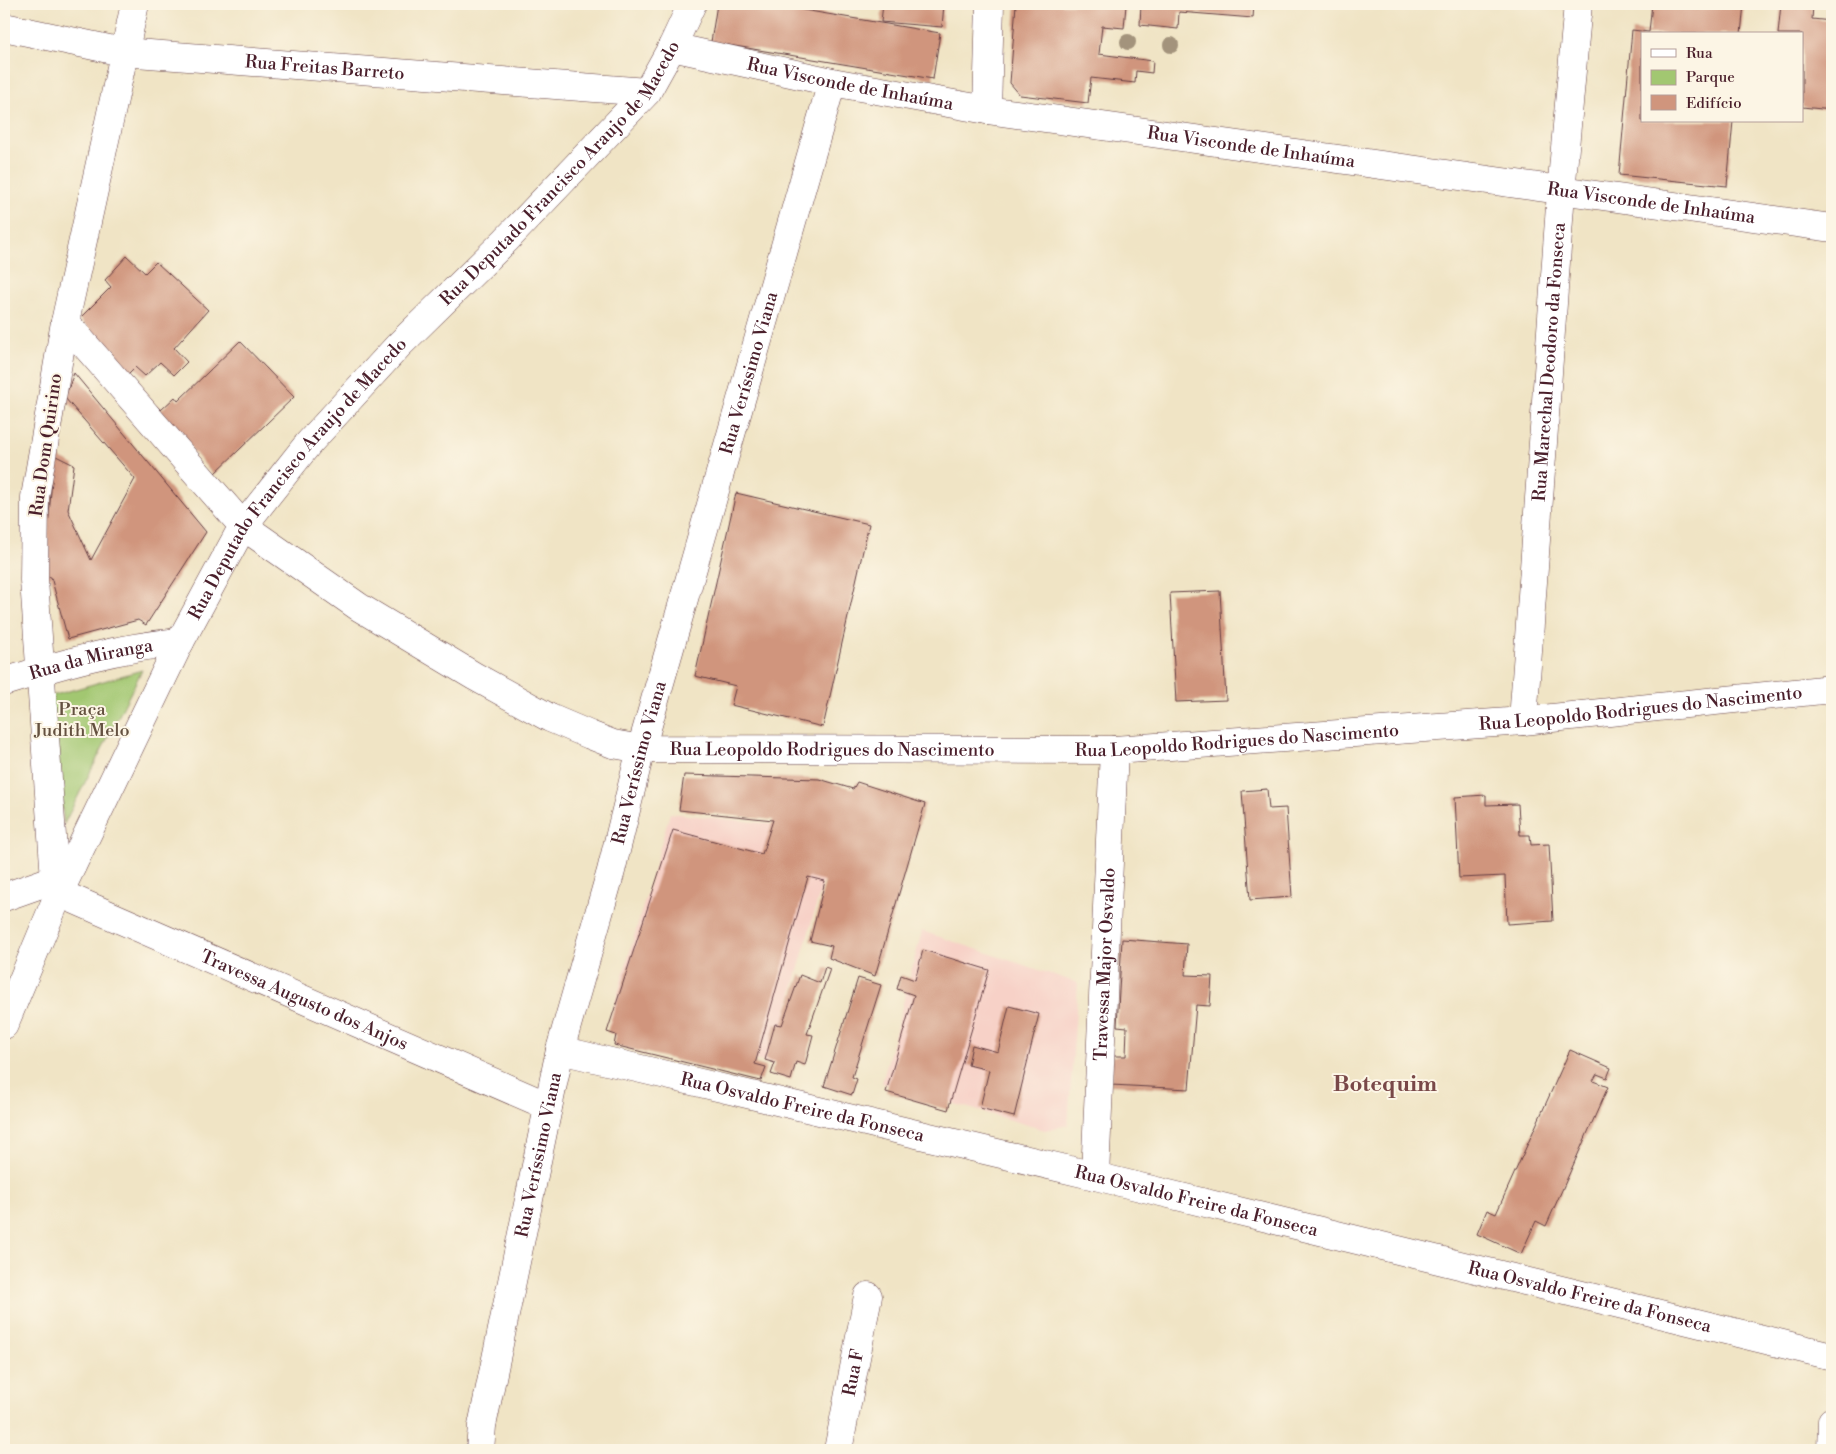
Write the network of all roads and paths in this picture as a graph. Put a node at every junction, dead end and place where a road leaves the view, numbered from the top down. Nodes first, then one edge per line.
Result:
1 (136, 4) edge
2 (692, 4) edge
3 (990, 4) edge
4 (1578, 4) edge
5 (4, 28) edge
6 (672, 47) junction
7 (124, 52) junction
8 (832, 82) junction
9 (647, 92) junction
10 (987, 110) junction
11 (1561, 192) junction
12 (1832, 228) edge
13 (65, 322) junction
14 (242, 526) junction
15 (180, 642) junction
16 (40, 670) junction
17 (4, 682) edge
18 (1832, 689) edge
19 (1523, 721) junction
20 (641, 749) junction
21 (1114, 750) junction
22 (57, 886) junction
23 (4, 898) edge
24 (4, 1025) edge
25 (560, 1050) junction
26 (548, 1106) junction
27 (1095, 1176) junction
28 (868, 1296) dead end
29 (1832, 1356) edge
30 (1832, 1421) edge
31 (845, 1449) edge
32 (480, 1450) edge
33 (1831, 1450) edge

1 - 7 street, Rua Dom Quirino
2 - 6 street, Rua Deputado Francisco Araujo de Macedo
3 - 10 street
4 - 11 street, Rua Marechal Deodoro da Fonseca
5 - 7 street, Rua Freitas Barreto
6 - 8 street, Rua Visconde de Inhaúma
6 - 9 street, Rua Deputado Francisco Araujo de Macedo
7 - 9 street, Rua Freitas Barreto
7 - 13 street, Rua Dom Quirino
8 - 10 street, Rua Visconde de Inhaúma
8 - 20 street, Rua Veríssimo Viana
9 - 14 street, Rua Deputado Francisco Araujo de Macedo
10 - 11 street, Rua Visconde de Inhaúma
11 - 12 street, Rua Visconde de Inhaúma
11 - 19 street, Rua Marechal Deodoro da Fonseca
13 - 14 street, Rua Leopoldo Rodrigues do Nascimento
13 - 16 street, Rua Dom Quirino
14 - 15 street, Rua Deputado Francisco Araujo de Macedo
14 - 20 street, Rua Leopoldo Rodrigues do Nascimento
15 - 16 street, Rua da Miranga
15 - 22 street, Rua Deputado Francisco Araujo de Macedo
16 - 17 street, Rua da Miranga
16 - 22 street, Rua Dom Quirino
18 - 19 street, Rua Leopoldo Rodrigues do Nascimento
19 - 21 street, Rua Leopoldo Rodrigues do Nascimento
20 - 21 street, Rua Leopoldo Rodrigues do Nascimento
20 - 25 street, Rua Veríssimo Viana
21 - 27 street, Travessa Major Osvaldo
22 - 23 street
22 - 24 street, Rua Deputado Francisco Araujo de Macedo
22 - 26 street, Travessa Augusto dos Anjos
25 - 26 street, Rua Veríssimo Viana
25 - 27 street, Rua Osvaldo Freire da Fonseca
26 - 32 street, Rua Veríssimo Viana
27 - 29 street, Rua Osvaldo Freire da Fonseca
28 - 31 street, Rua F
30 - 33 street

